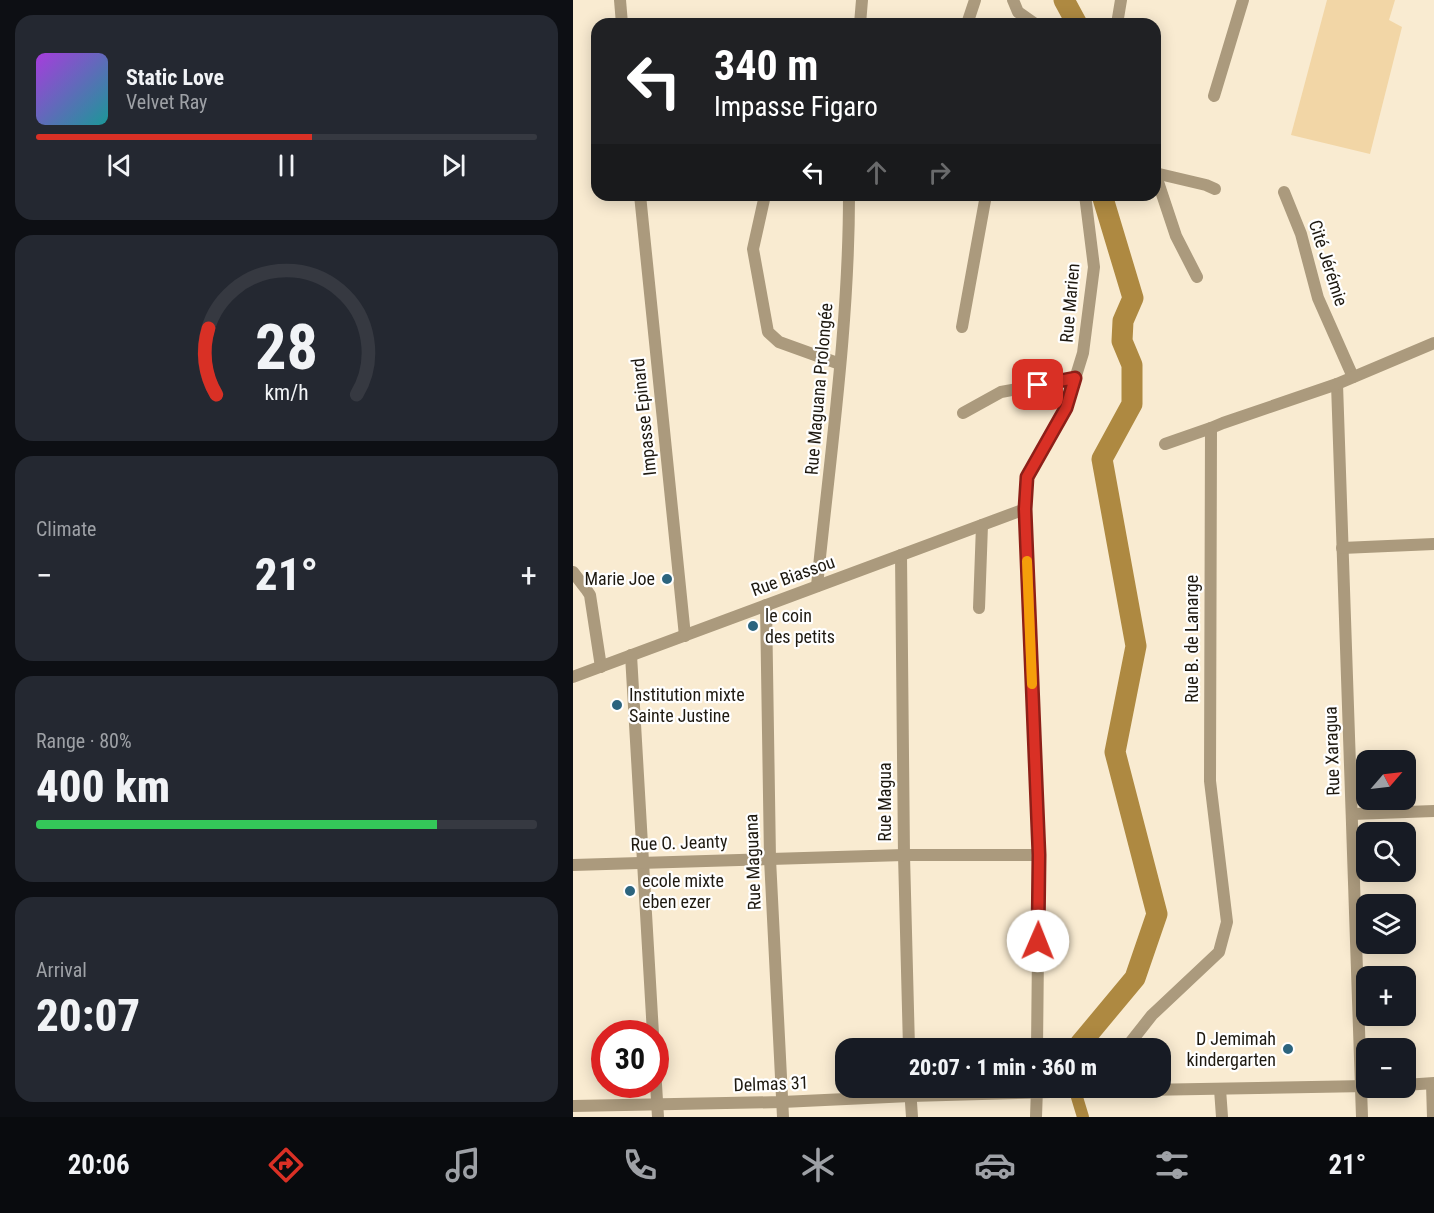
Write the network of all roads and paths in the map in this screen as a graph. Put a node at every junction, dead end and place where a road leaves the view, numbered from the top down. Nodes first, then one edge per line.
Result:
1 (620, 0) edge
2 (862, 0) edge
3 (975, 0) edge
4 (1013, 0) edge
5 (1121, 0) edge
6 (1243, 0) edge
7 (622, 18) edge
8 (860, 18) edge
9 (969, 18) edge
10 (1026, 18) edge
11 (1118, 18) edge
12 (1213, 96) dead end
13 (1161, 174) edge
14 (1215, 189) dead end
15 (1161, 191) edge
16 (1284, 192) dead end
17 (641, 201) edge
18 (764, 201) edge
19 (849, 201) edge
20 (985, 201) edge
21 (1086, 201) edge
22 (1197, 277) dead end
23 (962, 327) dead end
24 (1434, 343) edge
25 (840, 364) junction
26 (1353, 377) junction
27 (1075, 378) junction
28 (1337, 384) junction
29 (963, 413) dead end
30 (1211, 428) junction
31 (1165, 444) dead end
32 (1025, 509) junction
33 (982, 525) junction
34 (1434, 544) edge
35 (1342, 548) junction
36 (901, 555) junction
37 (573, 572) edge
38 (817, 586) junction
39 (766, 605) junction
40 (979, 608) dead end
41 (685, 636) junction
42 (631, 655) junction
43 (601, 667) junction
44 (573, 677) edge
45 (1434, 811) edge
46 (1352, 814) junction
47 (903, 855) junction
48 (1039, 855) junction
49 (770, 859) junction
50 (643, 862) junction
51 (573, 865) edge
52 (652, 1020) edge
53 (909, 1038) edge
54 (1037, 1038) edge
55 (1133, 1038) edge
56 (1362, 1038) edge
57 (1433, 1083) edge
58 (1416, 1084) edge
59 (1356, 1086) edge
60 (1171, 1089) edge
61 (1220, 1089) junction
62 (835, 1098) edge
63 (910, 1098) edge
64 (1037, 1098) edge
65 (1363, 1098) edge
66 (782, 1102) junction
67 (573, 1106) edge
68 (658, 1111) edge
69 (783, 1117) edge
70 (912, 1117) edge
71 (1037, 1117) edge
72 (1222, 1117) edge
73 (1362, 1117) edge
74 (1433, 1117) edge

1 - 7 street
2 - 8 street
3 - 9 street
4 - 10 street
5 - 11 street
6 - 12 street
13 - 14 street
15 - 22 street
16 - 26 street, Cité Jérémie
17 - 41 street, Impasse Epinard
18 - 25 street
19 - 25 street, Rue Maguana Prolongée
20 - 23 street
21 - 27 street, Rue Marien
24 - 26 street
25 - 38 street, Rue Maguana Prolongée
26 - 28 street
27 - 29 street
27 - 32 street, Rue Marien
28 - 30 street
28 - 35 street, Rue Xaragua
30 - 31 street
30 - 55 street, Rue B. de Lanarge
32 - 33 street, Rue Biassou
32 - 48 street, Rue Marien
33 - 36 street, Rue Biassou
33 - 40 street
34 - 35 street
35 - 46 street, Rue Xaragua
36 - 38 street, Rue Biassou
36 - 47 street, Rue Magua
37 - 43 street
38 - 39 street, Rue Biassou
39 - 41 street, Rue Biassou
39 - 49 street, Rue Maguana
41 - 42 street, Rue Biassou
42 - 43 street, Rue Biassou
42 - 50 street
43 - 44 street, Rue Biassou
45 - 46 street
46 - 56 street, Rue Xaragua
47 - 48 street, Rue O. Jeanty
47 - 49 street, Rue O. Jeanty
47 - 53 street, Rue Magua
48 - 54 street, Rue Marien
49 - 50 street, Rue O. Jeanty
49 - 66 street, Rue Maguana
50 - 51 street, Rue O. Jeanty
50 - 52 street
57 - 58 street
57 - 74 street
59 - 61 street, Delmas 31
60 - 61 street, Delmas 31
61 - 72 street
62 - 66 street, Delmas 31
63 - 70 street
64 - 71 street
65 - 73 street, Rue Xaragua
66 - 68 street, Delmas 31
66 - 69 street, Rue Maguana
67 - 68 street, Delmas 31

